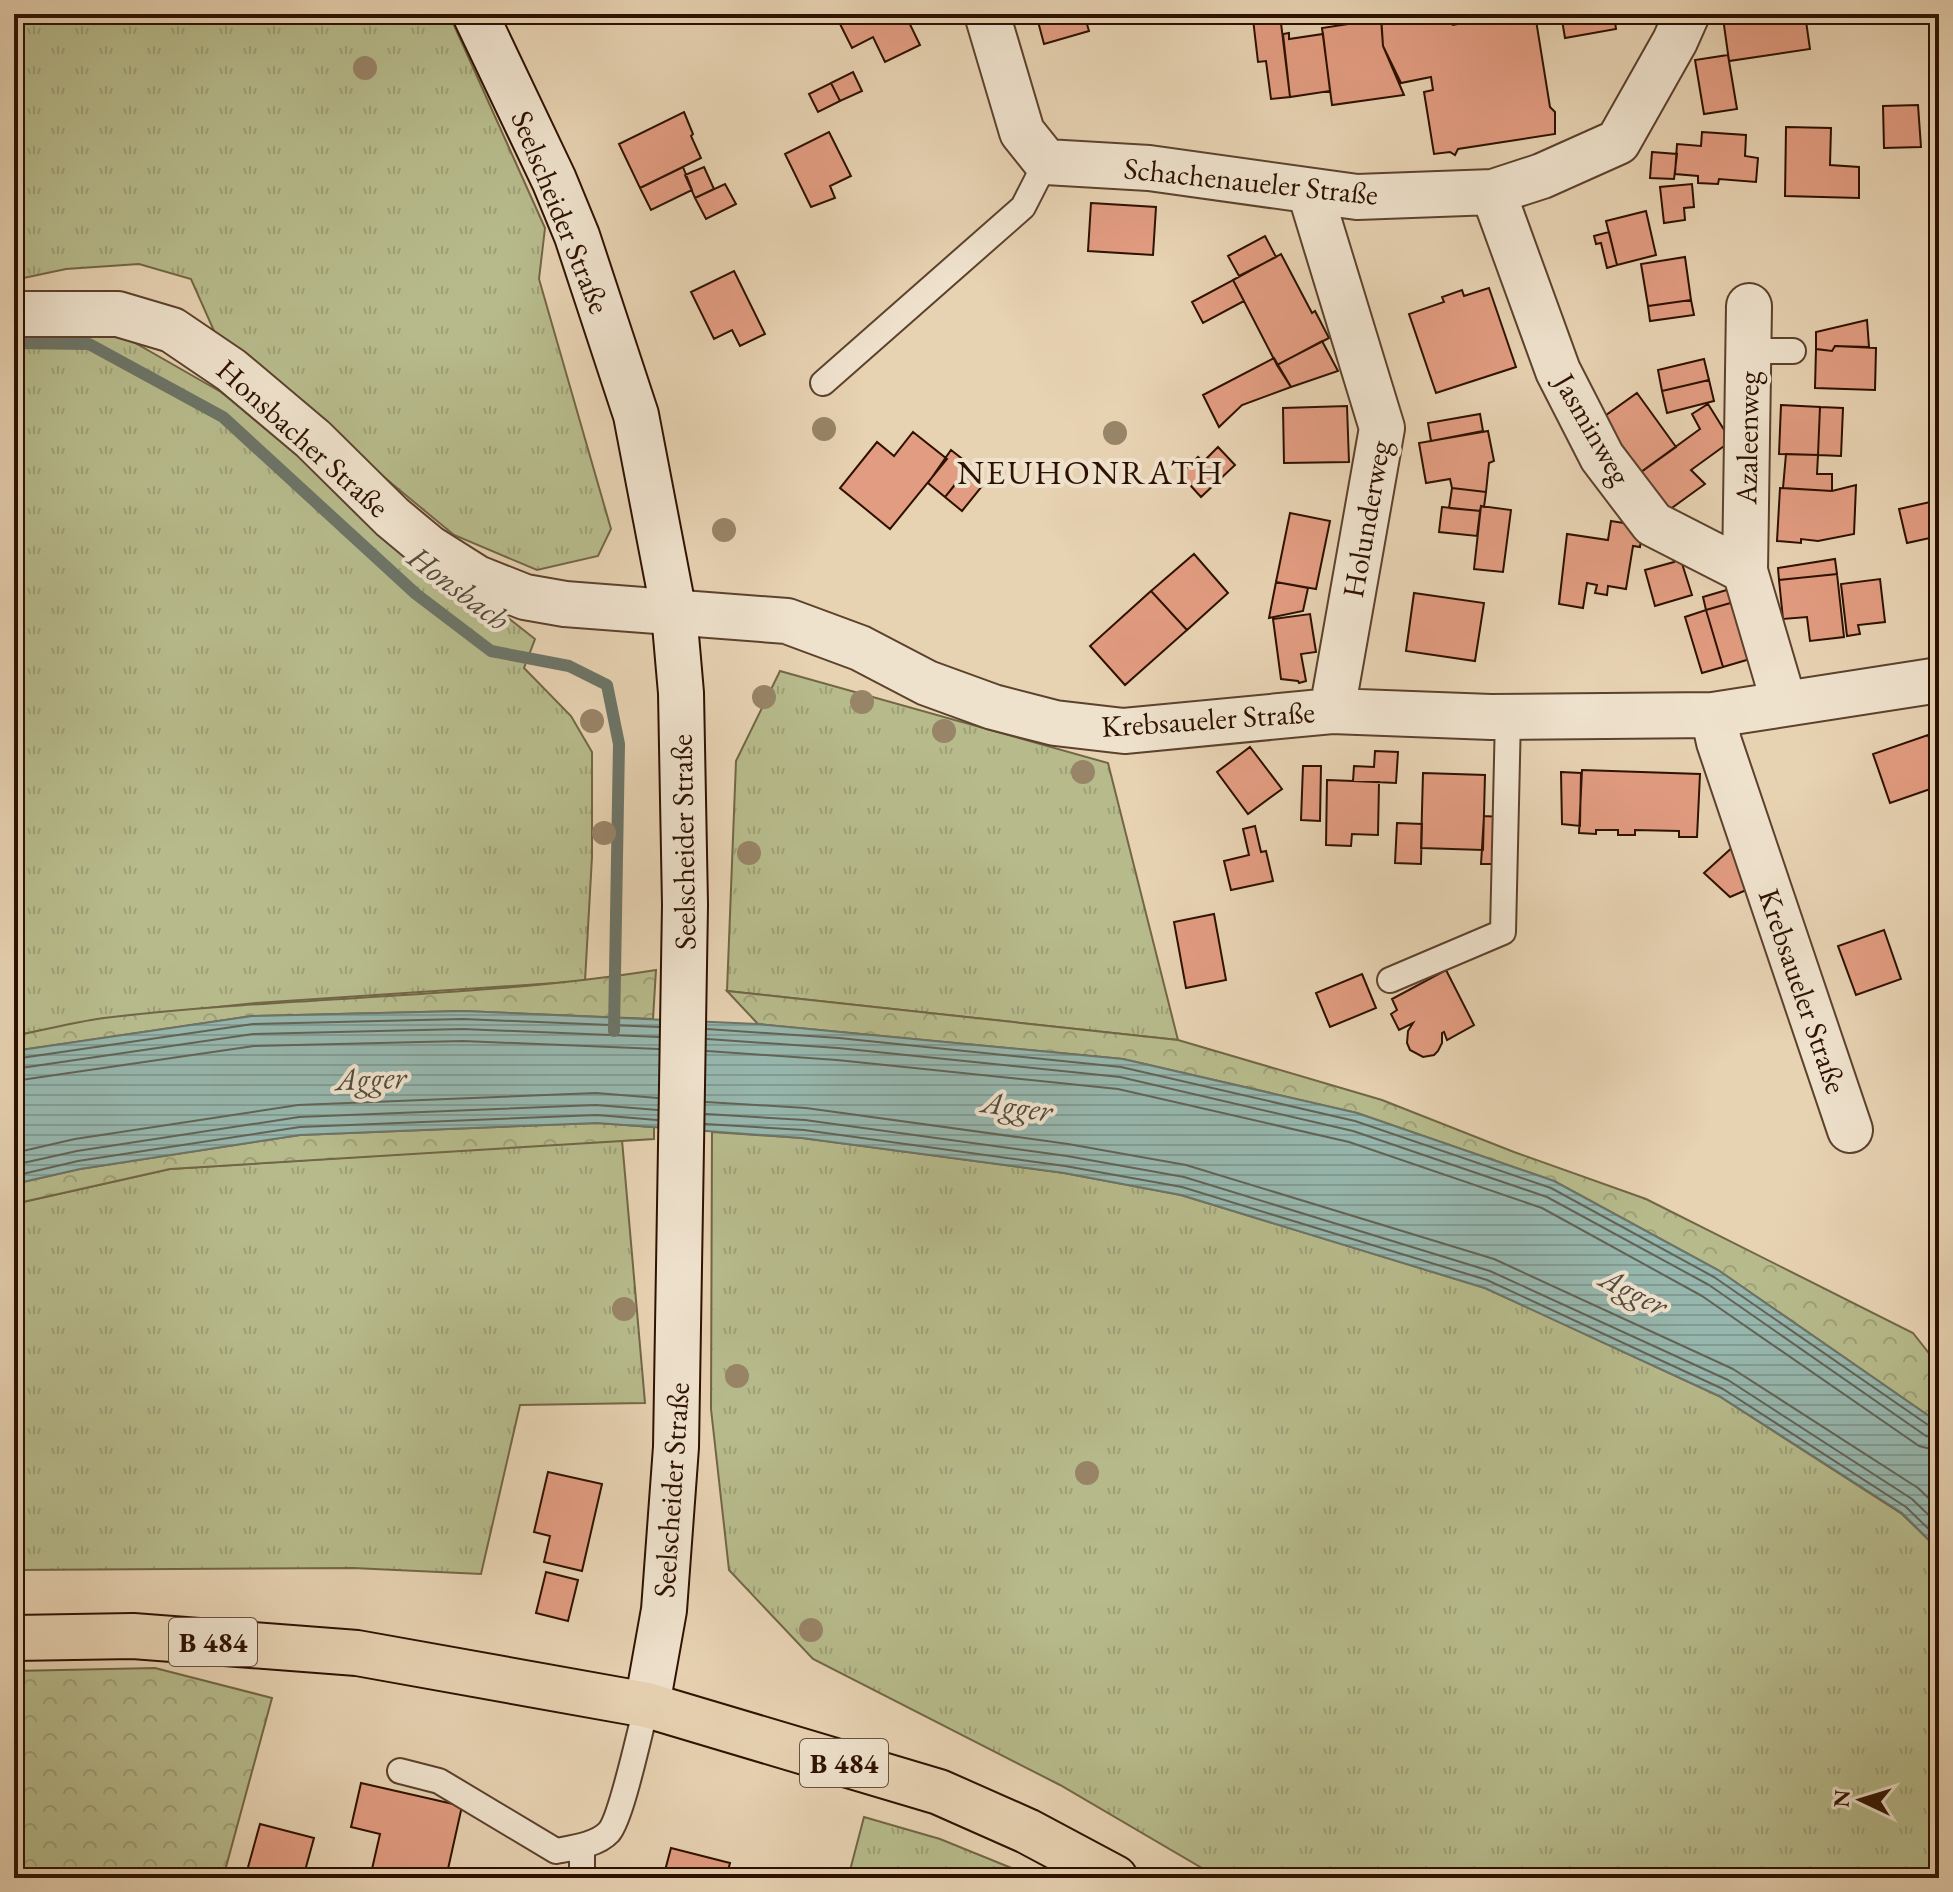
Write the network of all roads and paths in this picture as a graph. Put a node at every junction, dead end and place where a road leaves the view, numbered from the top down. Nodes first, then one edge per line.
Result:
1 (475, 14) edge
2 (987, 14) edge
3 (1687, 14) edge
4 (1046, 162) junction
5 (1310, 192) junction
6 (1493, 192) junction
7 (1749, 306) dead end
8 (14, 314) edge
9 (1748, 351) junction
10 (1793, 351) dead end
11 (823, 383) dead end
12 (1745, 571) junction
13 (674, 613) junction
14 (1939, 680) edge
15 (1784, 703) junction
16 (1332, 711) junction
17 (1713, 715) junction
18 (1508, 717) junction
19 (1390, 980) dead end
20 (1850, 1130) dead end
21 (14, 1638) edge
22 (647, 1705) junction
23 (400, 1771) dead end
24 (582, 1846) junction
25 (582, 1878) edge
26 (1115, 1878) edge

1 - 13 street, Seelscheider Straße
2 - 4 street
3 - 6 street, Schachenaueler Straße
4 - 5 street, Schachenaueler Straße
4 - 11 lane
5 - 6 street, Schachenaueler Straße
5 - 16 street, Holunderweg
6 - 12 street, Jasminweg
7 - 9 street, Azaleenweg
8 - 13 street, Honsbacher Straße
9 - 10 lane
9 - 12 street, Azaleenweg
12 - 15 street
13 - 16 street, Krebsaueler Straße
13 - 22 street, Seelscheider Straße
14 - 15 street, Krebsaueler Straße
15 - 17 street, Krebsaueler Straße
16 - 18 street, Krebsaueler Straße
17 - 18 street, Krebsaueler Straße
17 - 20 street, Krebsaueler Straße
18 - 19 lane
21 - 22 main road, B 484
22 - 24 lane
22 - 26 main road, B 484
23 - 24 lane
24 - 25 lane

